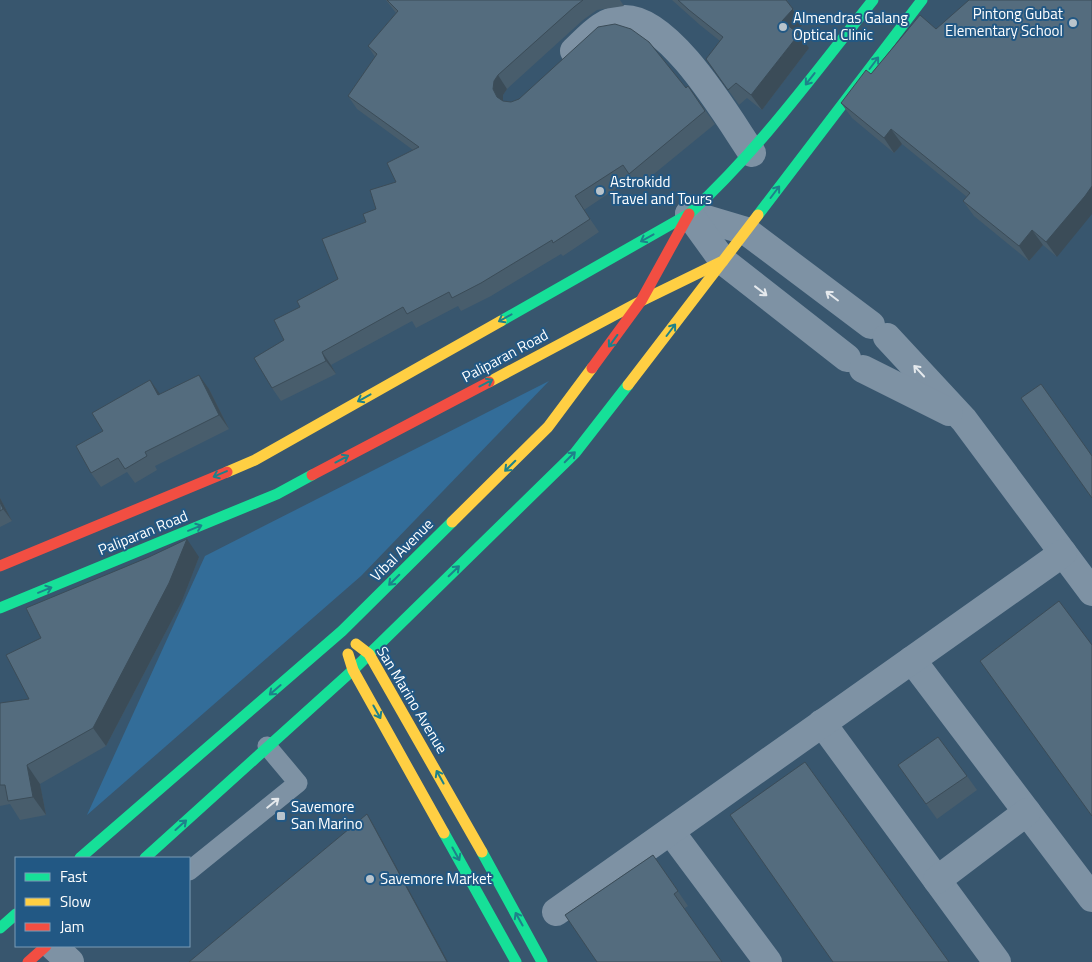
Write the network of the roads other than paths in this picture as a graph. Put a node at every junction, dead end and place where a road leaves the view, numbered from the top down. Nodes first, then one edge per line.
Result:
1 (872, 0) edge
2 (922, 0) edge
3 (555, 68) edge
4 (752, 153) junction
5 (689, 214) junction
6 (746, 231) junction
7 (723, 261) junction
8 (641, 301) junction
9 (964, 420) junction
10 (1063, 552) junction
11 (0, 566) edge
12 (1092, 592) edge
13 (0, 608) edge
14 (342, 631) junction
15 (369, 654) junction
16 (912, 660) junction
17 (353, 670) junction
18 (822, 723) junction
19 (267, 746) junction
20 (1027, 812) junction
21 (671, 832) junction
22 (81, 857) edge
23 (145, 857) edge
24 (190, 870) edge
25 (937, 880) junction
26 (1092, 898) edge
27 (556, 912) dead end
28 (15, 915) edge
29 (0, 928) edge
30 (45, 947) edge
31 (54, 947) edge
32 (28, 962) edge
33 (70, 962) edge
34 (516, 962) edge
35 (542, 962) edge
36 (768, 962) edge
37 (997, 962) edge

1 -> 4 main road, Paliparan Road
6 -> 2 main road, Paliparan Road
3 - 4 street
4 - 5 main road, Paliparan Road
5 - 6 street
5 - 7 street
5 - 8 main road, Vibal Avenue
5 -> 11 main road, Paliparan Road
6 - 7 main road, Paliparan Road
9 -> 6 street
7 - 8 main road, Paliparan Road
7 -> 9 street
15 -> 7 main road
13 -> 8 main road, Paliparan Road
8 -> 14 main road, Vibal Avenue
9 - 10 street
10 - 12 street
10 - 16 street
14 - 15 main road, San Marino Avenue
14 - 17 main road
14 -> 22 main road, Vibal Avenue
15 - 17 main road
35 -> 15 main road, San Marino Avenue
16 - 18 street
16 - 20 street
17 - 19 main road
17 -> 34 main road
18 - 21 street
18 - 25 street
23 -> 19 main road
24 -> 19 lane
20 - 25 street
20 - 26 street
21 - 27 street
21 - 36 street
25 - 37 street
28 - 29 main road
30 - 32 main road
31 - 33 street

